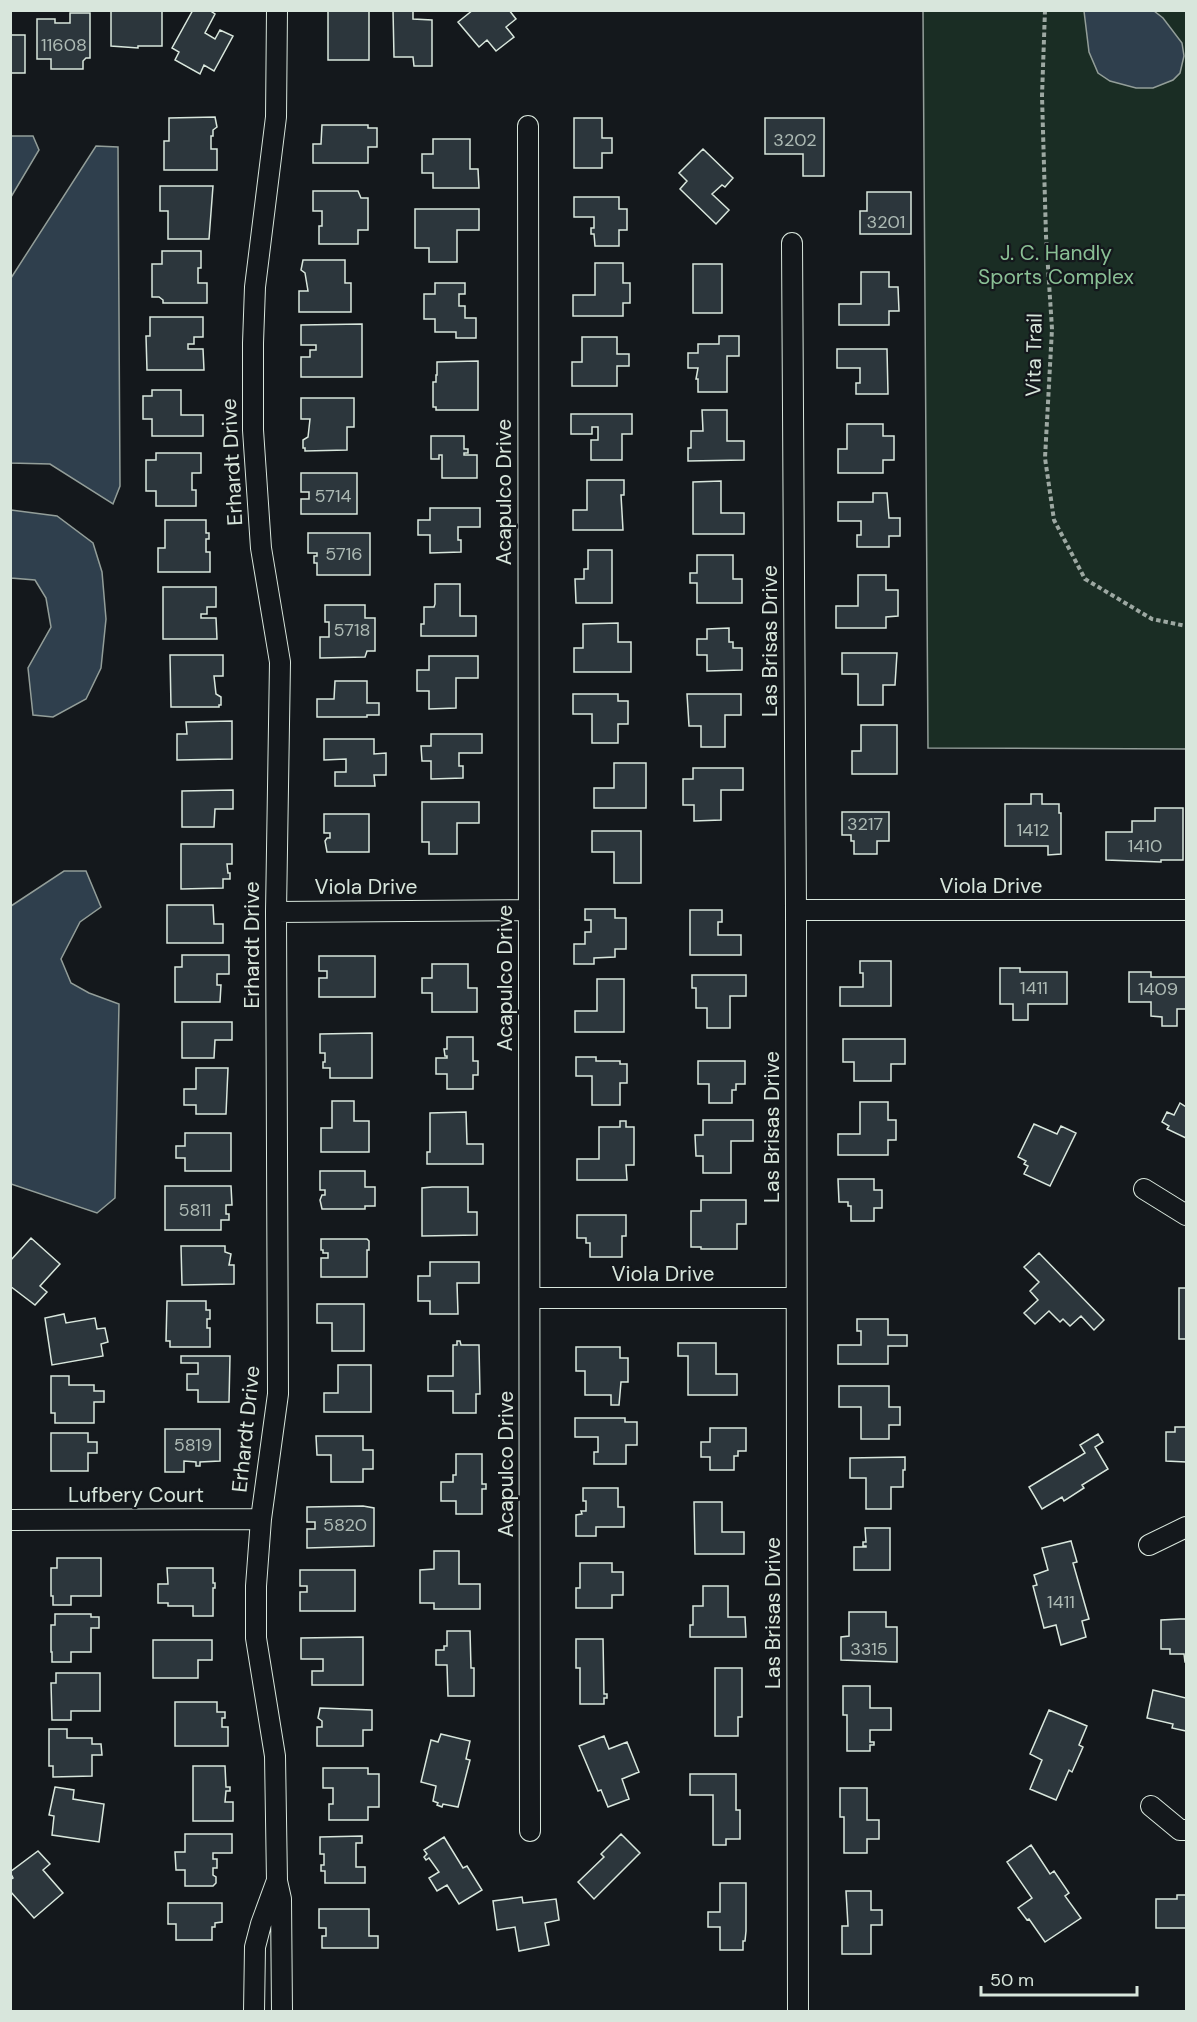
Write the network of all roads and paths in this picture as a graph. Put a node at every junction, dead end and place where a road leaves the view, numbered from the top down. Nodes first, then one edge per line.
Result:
1 (278, 10) edge
2 (1045, 10) edge
3 (528, 126) dead end
4 (792, 243) dead end
5 (1186, 626) edge
6 (528, 910) junction
7 (796, 910) junction
8 (1186, 910) edge
9 (276, 912) junction
10 (1143, 1189) dead end
11 (1186, 1215) edge
12 (530, 1298) junction
13 (796, 1298) junction
14 (261, 1519) junction
15 (10, 1520) edge
16 (1186, 1527) edge
17 (1149, 1545) dead end
18 (1151, 1806) dead end
19 (1186, 1830) edge
20 (530, 1831) dead end
21 (277, 1881) junction
22 (254, 2012) edge
23 (282, 2012) edge
24 (798, 2012) edge

1 - 9 street, Erhardt Drive
2 - 5 path, Vita Trail
3 - 6 street, Acapulco Drive
4 - 7 street, Las Brisas Drive
6 - 9 street, Viola Drive
6 - 12 street, Acapulco Drive
7 - 8 street, Viola Drive
7 - 13 street, Las Brisas Drive
9 - 14 street, Erhardt Drive
10 - 11 street
12 - 13 street, Viola Drive
12 - 20 street, Acapulco Drive
13 - 24 street, Las Brisas Drive
14 - 15 street, Lufbery Court
14 - 21 street, Erhardt Drive
16 - 17 street
18 - 19 street
21 - 22 street, Erhardt Drive
21 - 23 street, Erhardt Drive

